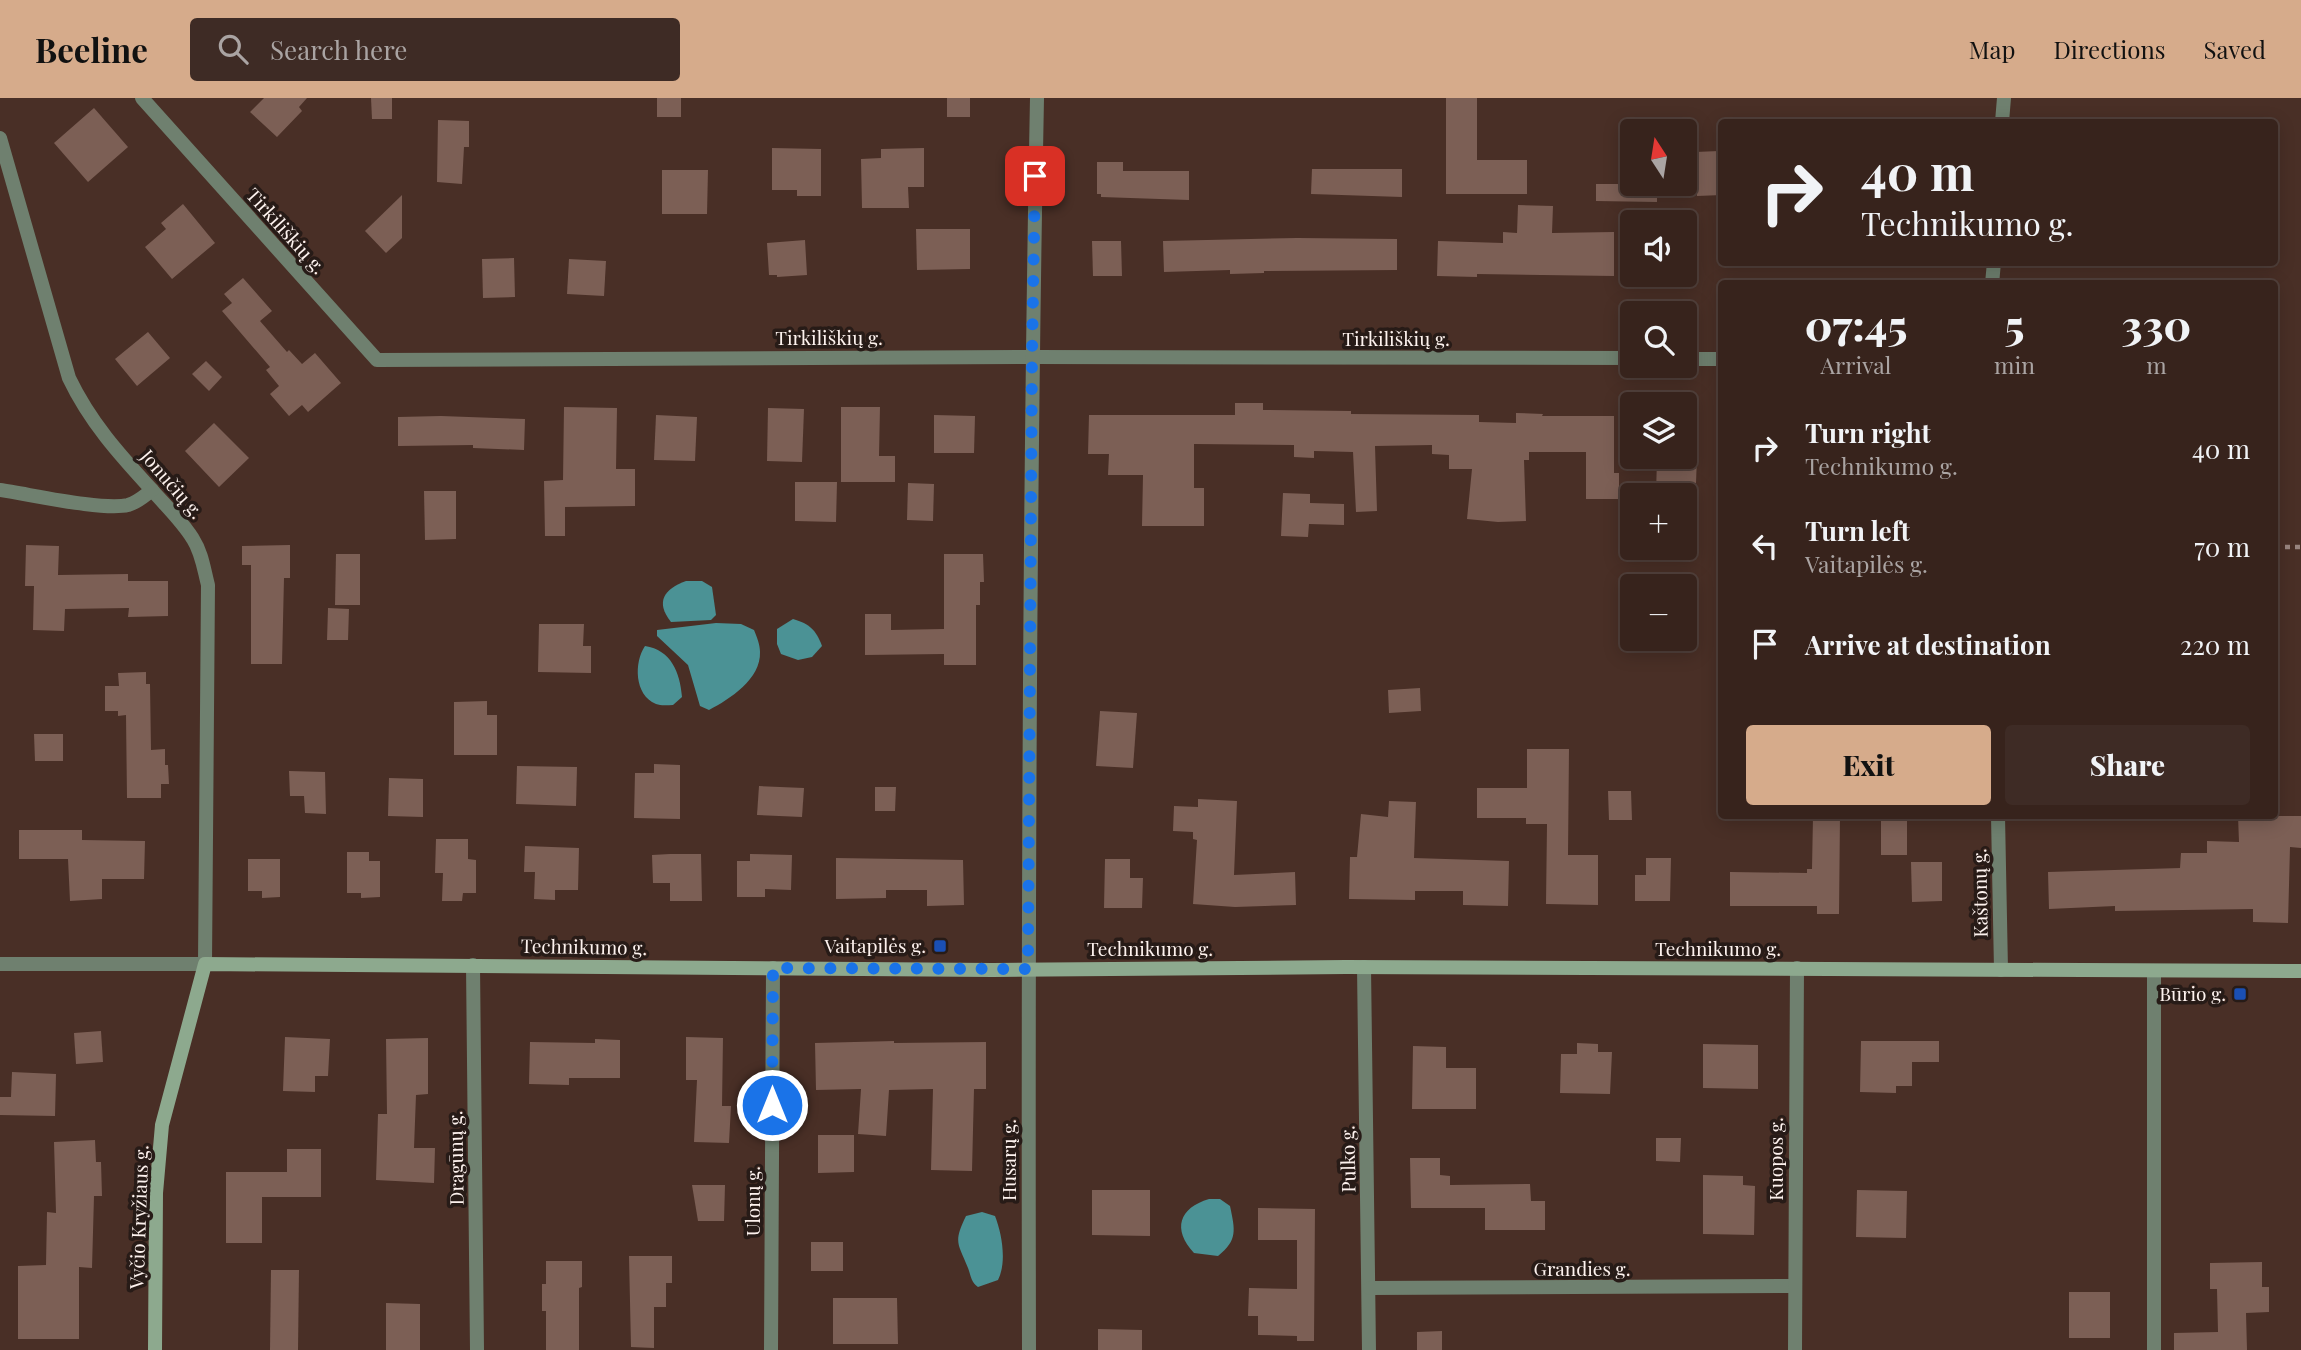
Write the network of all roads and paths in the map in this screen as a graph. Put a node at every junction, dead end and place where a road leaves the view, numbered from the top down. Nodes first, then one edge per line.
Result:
1 (142, 98) edge
2 (1037, 98) edge
3 (2004, 98) edge
4 (2002, 119) edge
5 (0, 138) edge
6 (1032, 356) junction
7 (1620, 358) edge
8 (1697, 359) edge
9 (1718, 359) edge
10 (0, 490) edge
11 (152, 490) junction
12 (2278, 547) edge
13 (2301, 547) edge
14 (1998, 819) edge
15 (0, 964) edge
16 (205, 964) junction
17 (473, 965) junction
18 (1364, 967) junction
19 (773, 968) junction
20 (1797, 968) junction
21 (1028, 969) junction
22 (2001, 970) junction
23 (2154, 971) junction
24 (2301, 971) edge
25 (1794, 1286) junction
26 (1370, 1288) junction
27 (155, 1350) edge
28 (477, 1350) edge
29 (771, 1350) edge
30 (1029, 1350) edge
31 (1369, 1350) edge
32 (1795, 1350) edge
33 (2154, 1350) edge

1 - 6 street, Tirkiliškių g.
2 - 6 street
3 - 4 street
5 - 11 street, Jonučių g.
6 - 7 street, Tirkiliškių g.
6 - 21 street
8 - 9 street
10 - 11 street
11 - 16 street, Jonučių g.
12 - 13 path
14 - 22 street, Kaštonų g.
15 - 16 street, Technikumo g.
16 - 17 street, Technikumo g.
16 - 27 street, Vyčio Kryžiaus g.
17 - 19 street, Technikumo g.
17 - 28 street, Dragūnų g.
18 - 20 street, Technikumo g.
18 - 21 street, Technikumo g.
18 - 26 street, Pulko g.
19 - 21 street, Technikumo g.
19 - 29 street, Ulonų g.
20 - 22 street, Technikumo g.
20 - 25 street, Kuopos g.
21 - 30 street, Husarų g.
22 - 23 street, Technikumo g.
23 - 24 street, Technikumo g.
23 - 33 street
25 - 26 street, Grandies g.
25 - 32 street, Kuopos g.
26 - 31 street, Pulko g.

